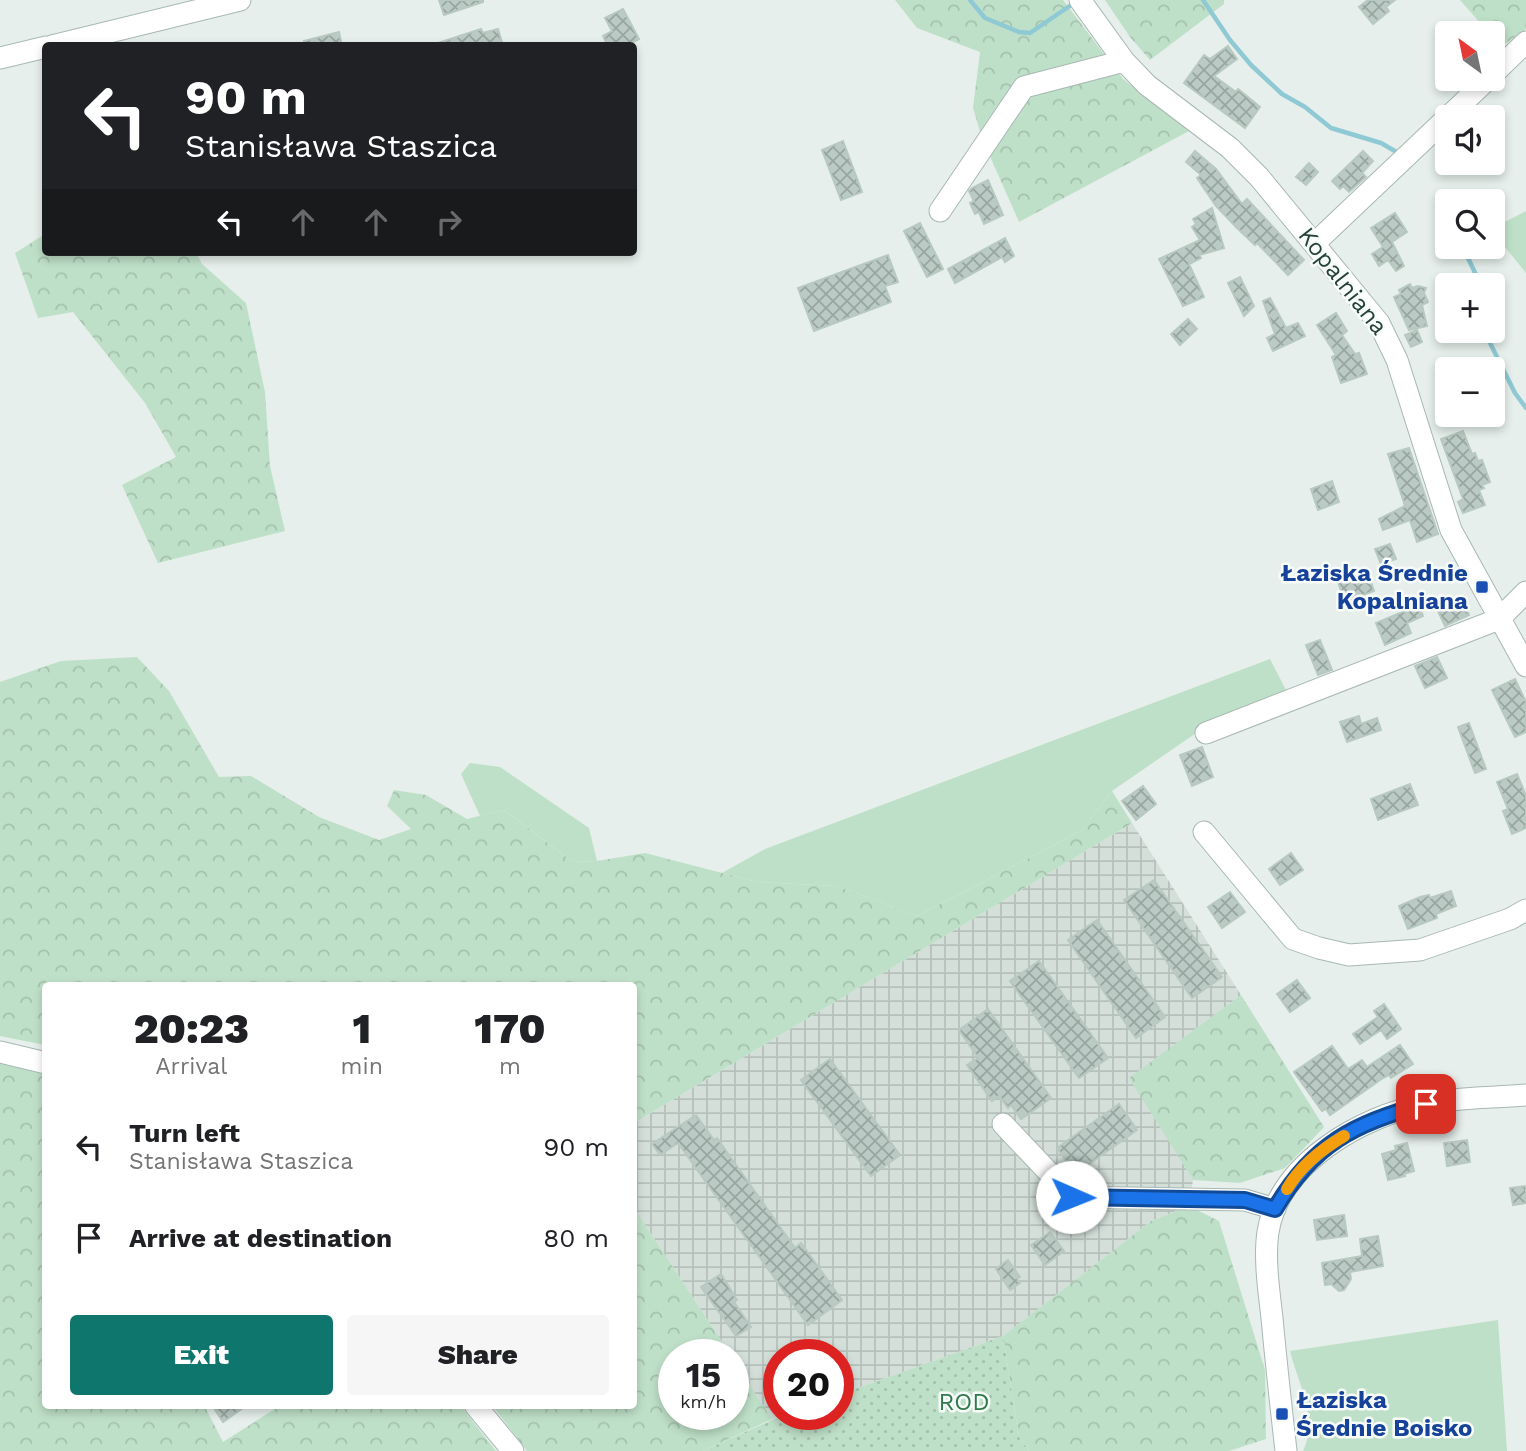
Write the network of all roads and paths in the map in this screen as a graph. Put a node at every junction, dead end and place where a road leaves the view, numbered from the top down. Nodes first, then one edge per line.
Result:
1 (240, 0) edge
2 (1080, 0) edge
3 (68, 42) edge
4 (1526, 42) edge
5 (42, 48) edge
6 (0, 58) edge
7 (1124, 61) junction
8 (1505, 62) edge
9 (1475, 91) edge
10 (940, 211) dead end
11 (1315, 243) junction
12 (1526, 592) edge
13 (1499, 619) junction
14 (1526, 666) edge
15 (1206, 733) dead end
16 (1204, 832) dead end
17 (1526, 910) edge
18 (0, 1052) edge
19 (42, 1062) edge
20 (1526, 1095) edge
21 (1003, 1124) dead end
22 (1275, 1209) junction
23 (478, 1409) edge
24 (513, 1451) edge
25 (1286, 1451) edge

1 - 3 street
2 - 7 street, Kopalniana
4 - 8 street
5 - 6 street
7 - 10 street
7 - 11 street, Kopalniana
9 - 11 street
11 - 13 street, Kopalniana
12 - 13 street
13 - 14 street, Kopalniana
13 - 15 street
16 - 17 street
18 - 19 street
20 - 22 street
21 - 22 street
22 - 25 street
23 - 24 street

